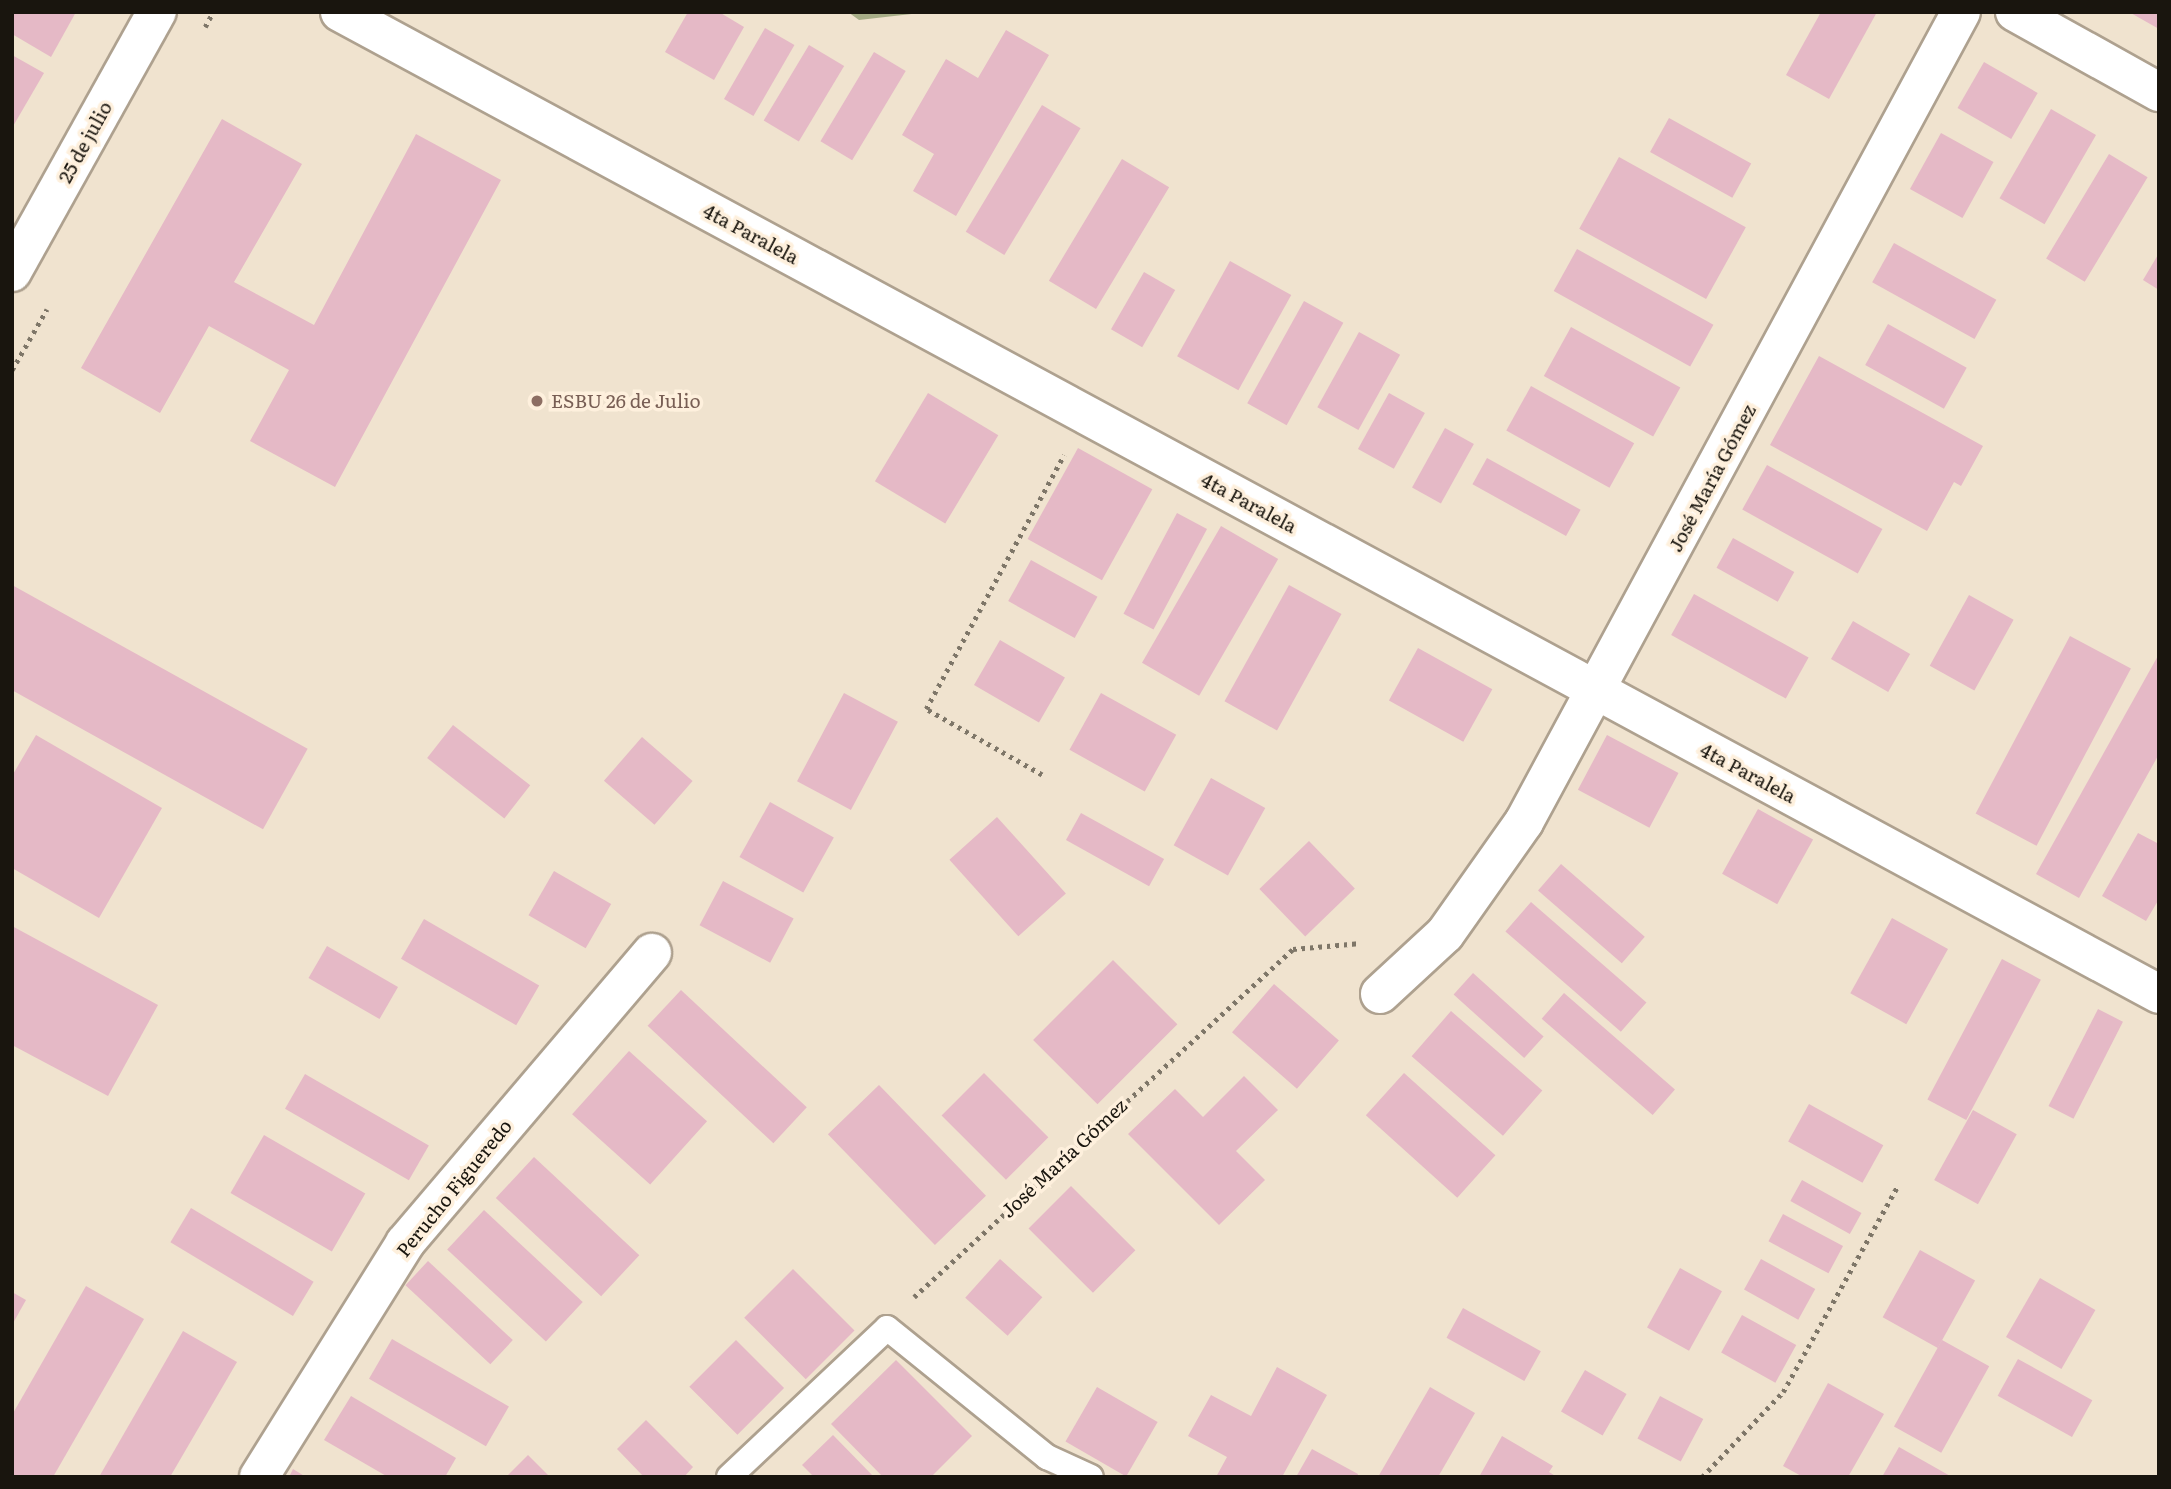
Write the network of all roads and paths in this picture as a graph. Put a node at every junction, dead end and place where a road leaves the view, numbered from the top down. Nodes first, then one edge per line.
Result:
1 (158, 12) edge
2 (340, 12) edge
3 (1961, 12) edge
4 (2015, 12) edge
5 (2159, 92) edge
6 (12, 272) edge
7 (1086, 415) junction
8 (1597, 692) junction
9 (1042, 775) dead end
10 (1445, 934) junction
11 (652, 953) dead end
12 (1380, 994) dead end
13 (2159, 994) edge
14 (1898, 1185) dead end
15 (887, 1328) junction
16 (259, 1477) edge
17 (729, 1477) edge
18 (1091, 1477) edge
19 (1702, 1477) edge

1 - 6 street, 25 de julio
2 - 7 street, 4ta Paralela
3 - 8 street, José María Gómez
4 - 5 street
7 - 8 street, 4ta Paralela
7 - 9 path
8 - 10 street, José María Gómez
8 - 13 street, 4ta Paralela
10 - 12 street, José María Gómez
10 - 15 path, José María Gómez
11 - 16 street, Perucho Figueredo
14 - 19 path
15 - 17 lane
15 - 18 lane

